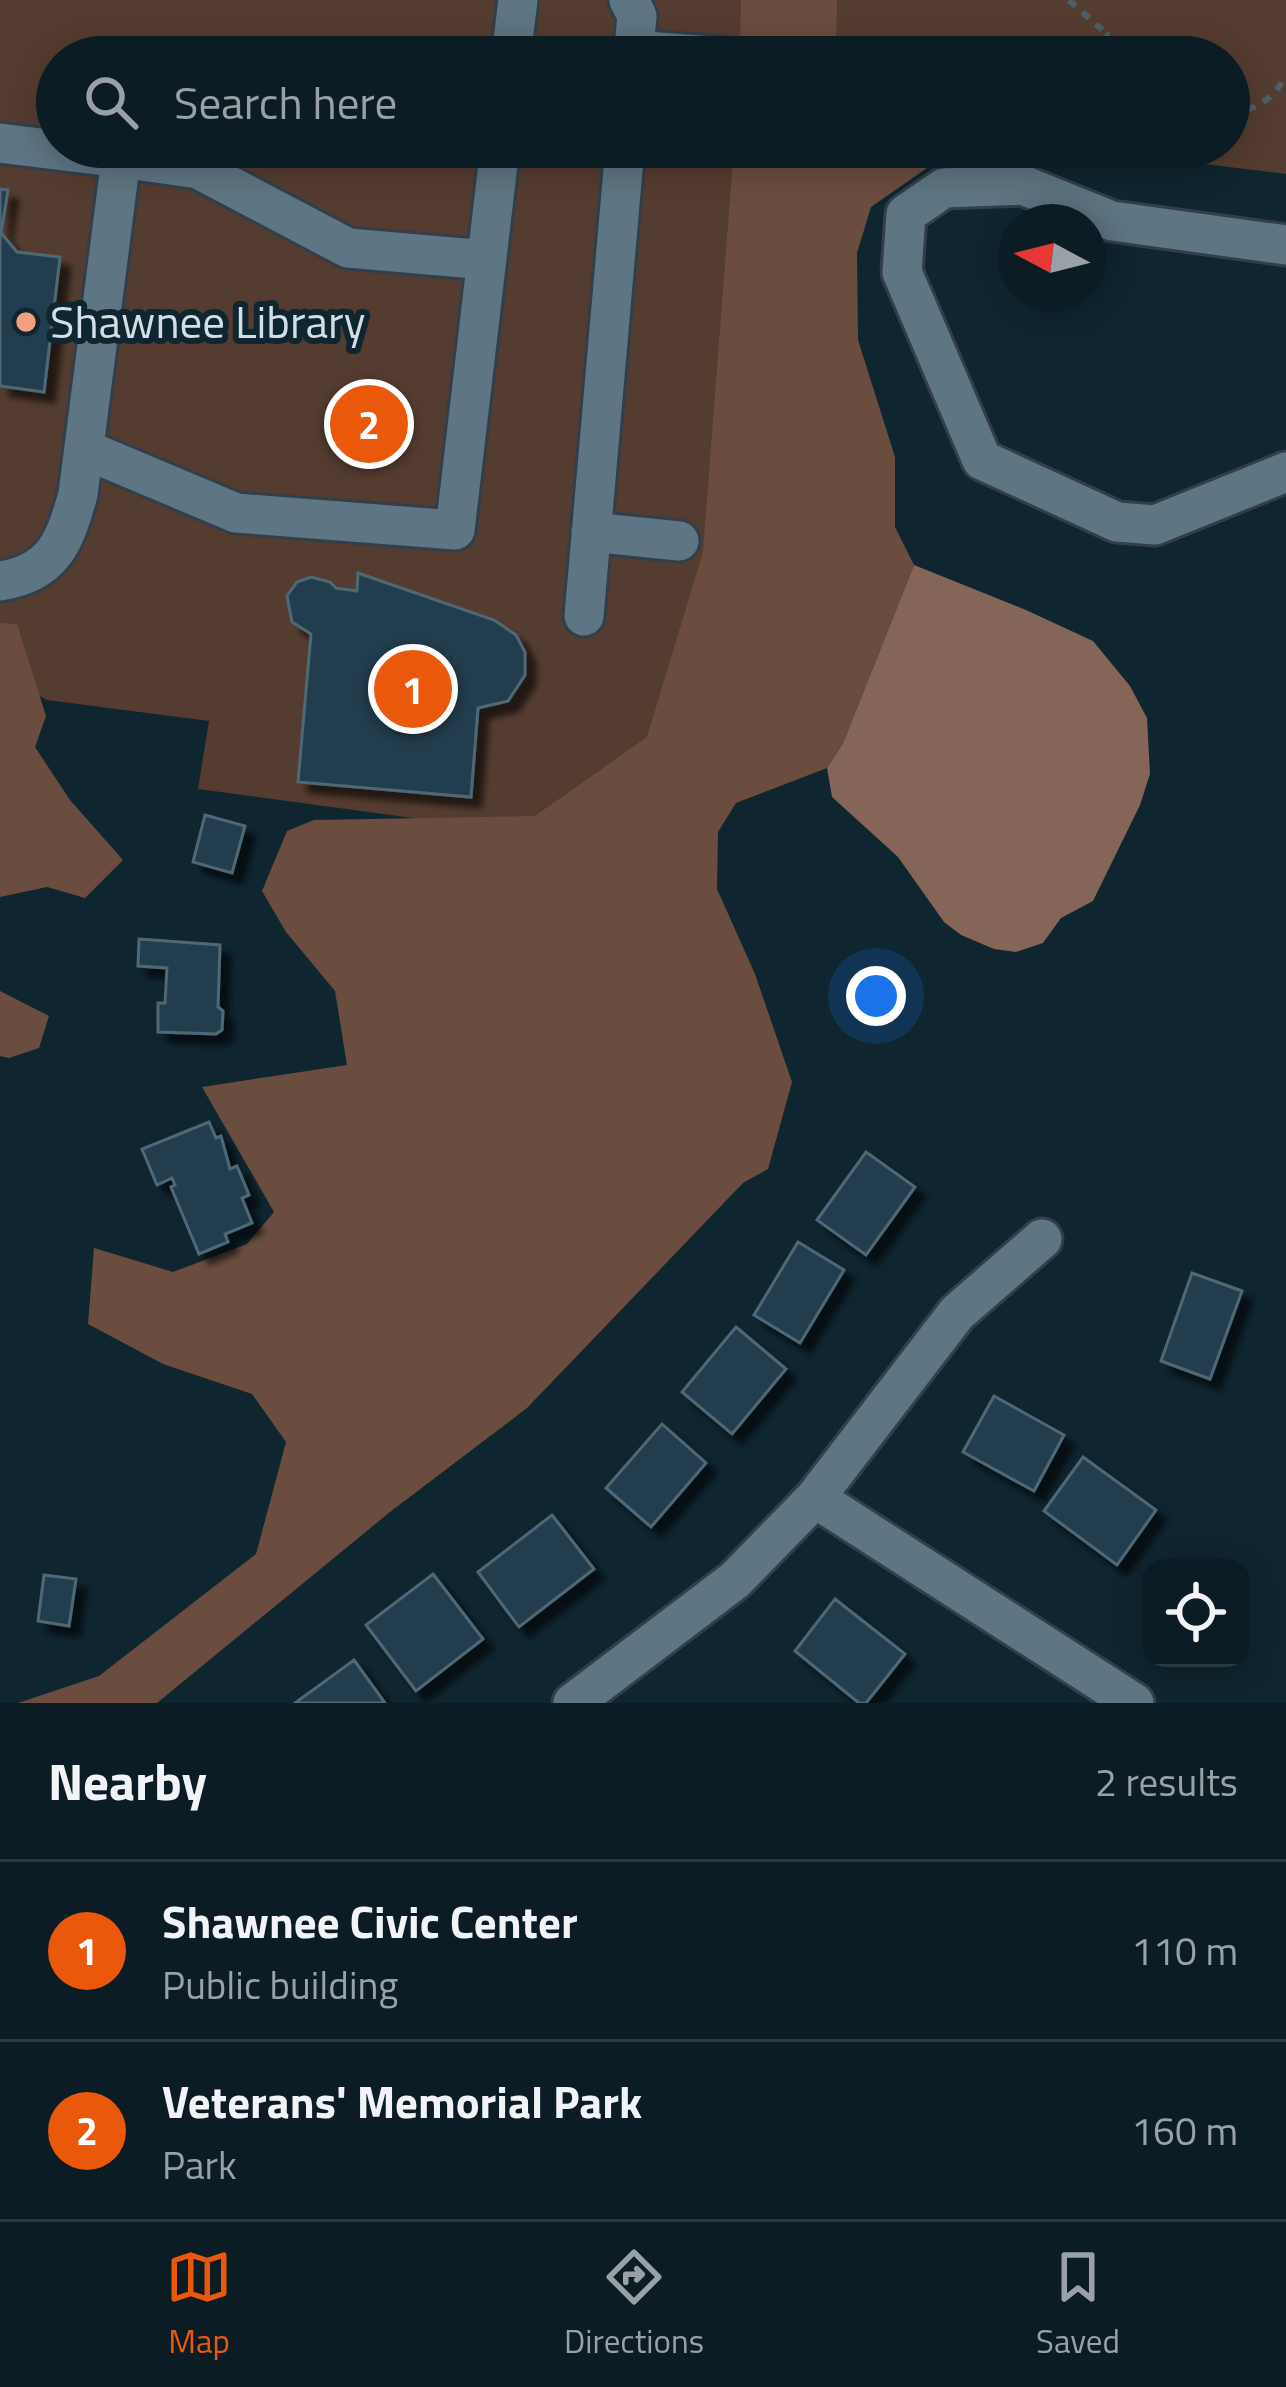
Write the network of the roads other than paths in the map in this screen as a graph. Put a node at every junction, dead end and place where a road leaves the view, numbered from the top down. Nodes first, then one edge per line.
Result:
1 (518, 0) edge
2 (629, 0) edge
3 (514, 36) edge
4 (635, 36) edge
5 (0, 143) edge
6 (36, 147) edge
7 (120, 168) edge
8 (191, 168) edge
9 (498, 168) edge
10 (623, 168) edge
11 (1286, 245) edge
12 (487, 260) junction
13 (84, 449) junction
14 (1286, 472) edge
15 (591, 532) junction
16 (679, 541) dead end
17 (0, 581) edge
18 (584, 616) dead end
19 (1042, 1239) dead end
20 (815, 1498) junction
21 (574, 1703) edge
22 (1134, 1703) edge

1 - 3 street
2 - 4 street
5 - 6 street
7 - 13 street
8 - 12 street
9 - 12 street
10 - 15 street
11 - 14 street
12 - 13 street
13 - 17 street
15 - 16 street
15 - 18 street
19 - 20 street
20 - 21 street
20 - 22 street

